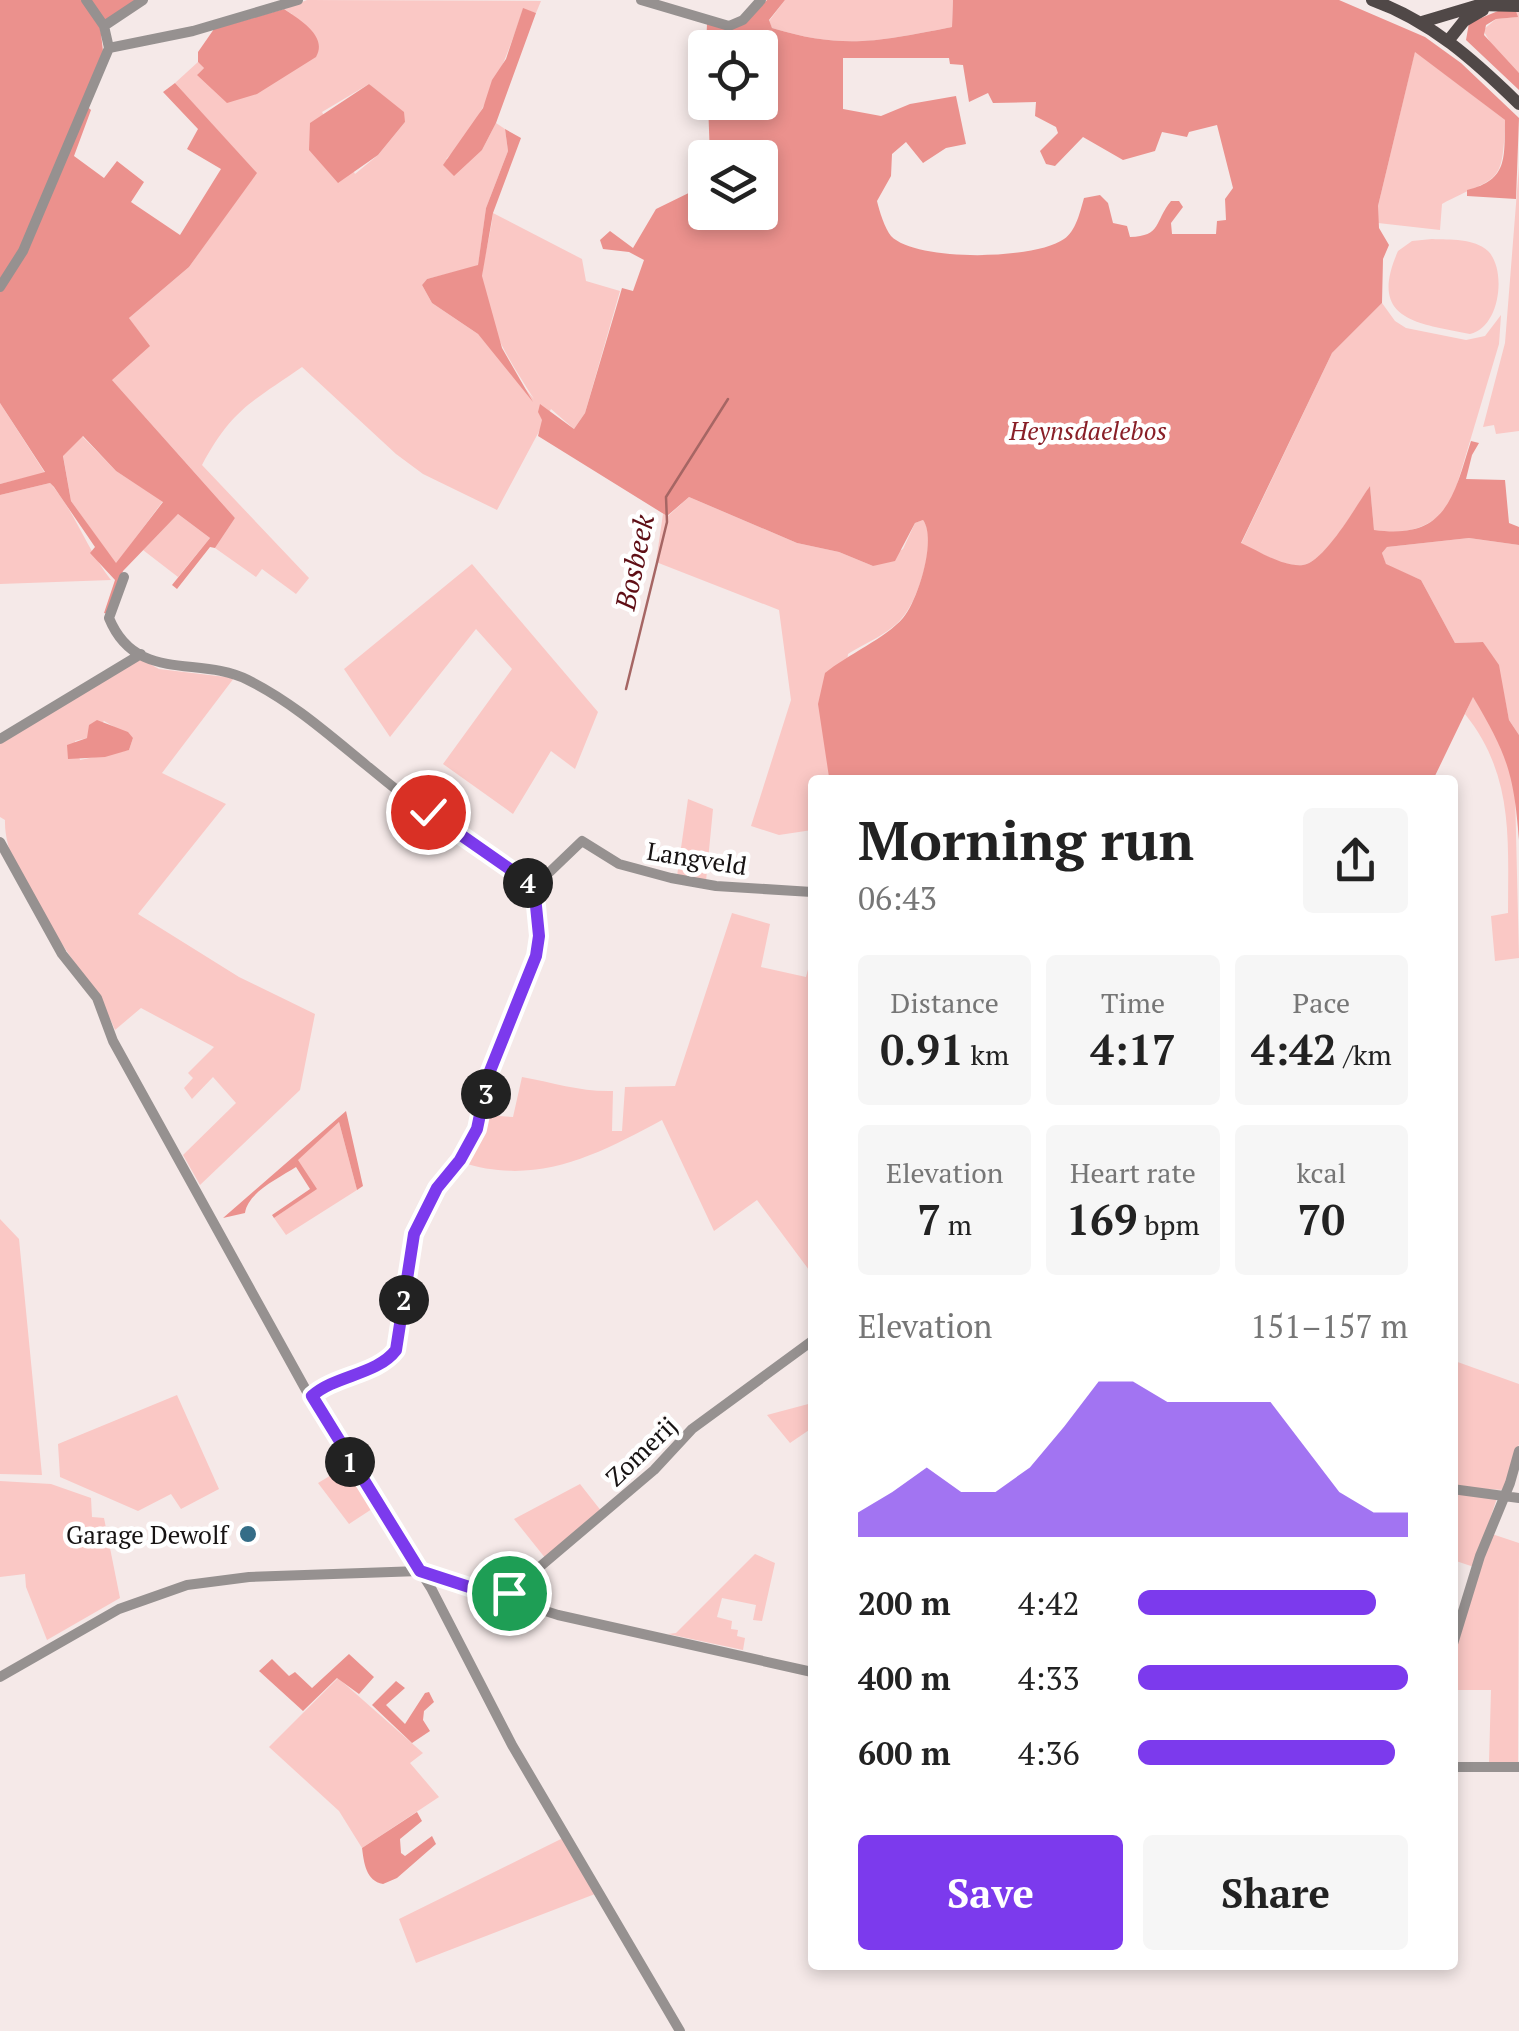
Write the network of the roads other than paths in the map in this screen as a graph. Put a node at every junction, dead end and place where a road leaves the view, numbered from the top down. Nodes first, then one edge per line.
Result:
1 (86, 0) edge
2 (143, 0) edge
3 (298, 0) edge
4 (641, 0) edge
5 (762, 0) edge
6 (1372, 0) edge
7 (1519, 6) edge
8 (1422, 22) junction
9 (104, 26) junction
10 (1448, 41) junction
11 (109, 48) junction
12 (1519, 104) edge
13 (0, 287) edge
14 (124, 577) dead end
15 (140, 654) junction
16 (0, 739) edge
17 (0, 842) edge
18 (534, 886) junction
19 (808, 892) edge
20 (808, 1344) edge
21 (312, 1396) junction
22 (1519, 1451) edge
23 (1458, 1490) edge
24 (1503, 1494) junction
25 (1519, 1498) edge
26 (420, 1571) junction
27 (503, 1598) junction
28 (1458, 1628) edge
29 (808, 1671) edge
30 (0, 1677) edge
31 (1458, 1767) edge
32 (1519, 1768) edge
33 (677, 2026) edge

1 - 9 street
2 - 9 street
3 - 11 street
4 - 5 street
6 - 8 main road
7 - 8 main road
7 - 10 main road
8 - 10 main road
9 - 11 street
10 - 12 main road
11 - 13 street
14 - 15 street
15 - 16 street
15 - 18 street
17 - 21 street
18 - 19 street, Langveld
18 - 21 street
20 - 27 street, Zomerij
21 - 26 street
22 - 24 street
23 - 24 street
24 - 25 street
24 - 28 street
26 - 27 street
26 - 30 street
26 - 33 street
27 - 29 street
31 - 32 street

